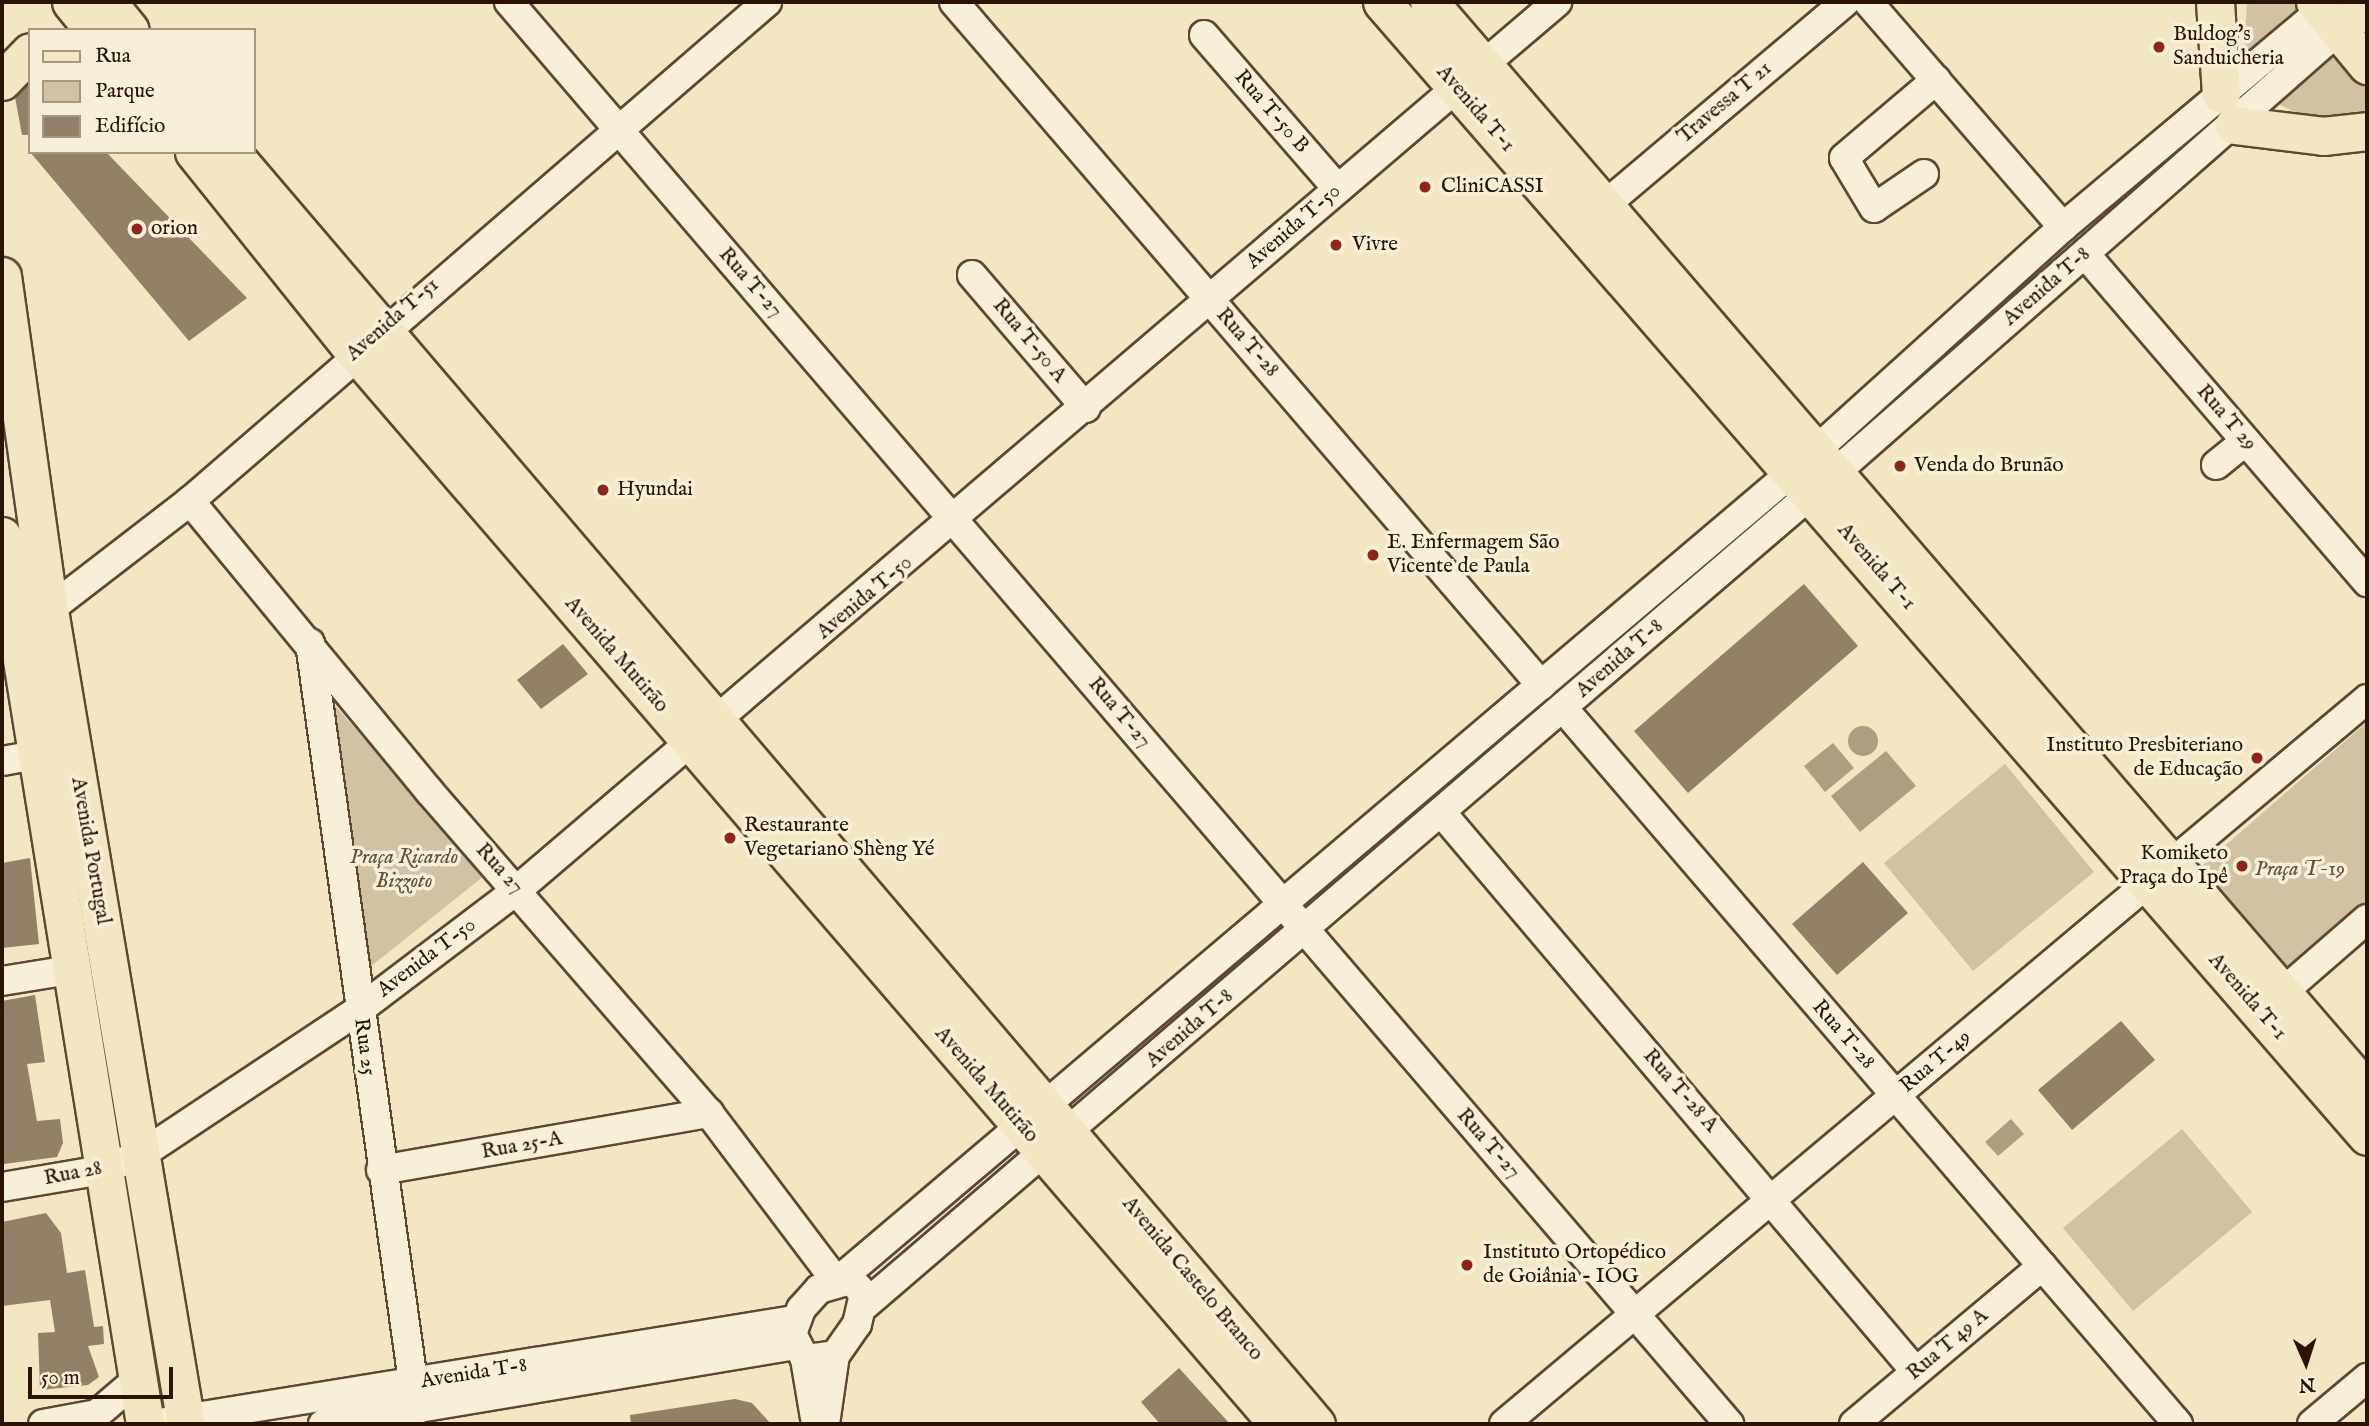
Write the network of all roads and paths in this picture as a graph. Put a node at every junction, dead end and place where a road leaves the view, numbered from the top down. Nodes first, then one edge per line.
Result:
1 (71, 2) edge
2 (107, 2) edge
3 (509, 2) edge
4 (767, 2) edge
5 (954, 2) edge
6 (1382, 2) edge
7 (1429, 2) edge
8 (1557, 2) edge
9 (1844, 2) edge
10 (1868, 2) edge
11 (2216, 2) edge
12 (2343, 11) edge
13 (92, 28) edge
14 (128, 28) edge
15 (1204, 35) dead end
16 (28, 54) edge
17 (2367, 65) edge
18 (1470, 77) junction
19 (1936, 80) junction
20 (2, 81) edge
21 (2227, 109) junction
22 (618, 129) junction
23 (2367, 131) edge
24 (196, 154) edge
25 (232, 154) edge
26 (1924, 174) dead end
27 (1338, 189) junction
28 (1605, 205) junction
29 (2063, 227) junction
30 (2085, 254) junction
31 (2, 275) edge
32 (972, 275) dead end
33 (1209, 299) junction
34 (367, 342) junction
35 (1086, 408) junction
36 (2246, 441) junction
37 (2216, 464) dead end
38 (1815, 471) junction
39 (190, 501) junction
40 (955, 521) junction
41 (2, 536) edge
42 (2367, 582) edge
43 (49, 610) junction
44 (16, 633) junction
45 (310, 643) junction
46 (1541, 685) junction
47 (2367, 699) edge
48 (1563, 708) junction
49 (704, 733) junction
50 (19, 758) edge
51 (1441, 812) junction
52 (2160, 873) junction
53 (517, 890) junction
54 (1282, 905) junction
55 (2367, 919) edge
56 (1304, 930) junction
57 (70, 970) junction
58 (2, 981) edge
59 (2272, 1002) junction
60 (359, 1010) junction
61 (689, 1090) junction
62 (2367, 1091) edge
63 (1895, 1096) junction
64 (709, 1113) junction
65 (663, 1121) junction
66 (1045, 1130) junction
67 (2367, 1136) edge
68 (142, 1154) junction
69 (102, 1170) junction
70 (381, 1170) junction
71 (2, 1187) edge
72 (1773, 1200) junction
73 (805, 1240) junction
74 (2042, 1266) junction
75 (838, 1280) junction
76 (812, 1296) junction
77 (864, 1305) junction
78 (1637, 1316) junction
79 (798, 1342) junction
80 (835, 1355) junction
81 (1916, 1372) junction
82 (2367, 1378) edge
83 (138, 1379) junction
84 (415, 1397) junction
85 (175, 1422) edge
86 (43, 1424) edge
87 (145, 1424) edge
88 (323, 1424) edge
89 (816, 1424) edge
90 (825, 1424) edge
91 (1278, 1424) edge
92 (1316, 1424) edge
93 (1504, 1424) edge
94 (1729, 1424) edge
95 (1854, 1424) edge
96 (2178, 1424) edge
97 (2312, 1424) edge

1 - 13 main road
2 - 14 main road
3 - 22 street, Rua T-27
4 - 22 street, Avenida T-51
5 - 33 street, Rua T-28
6 - 18 main road, Avenida T-1
7 - 18 main road, Avenida T-1
8 - 18 street, Avenida T-50
9 - 28 street, Travessa T 21
10 - 19 street
11 - 21 main road
12 - 17 main road
12 - 21 street, Avenida T-8
15 - 27 street, Rua T-50 B
16 - 20 main road
18 - 27 street, Avenida T-50
18 - 28 main road, Avenida T-1
18 - 38 main road, Avenida T-1
19 - 26 street
19 - 29 street
21 - 23 main road
21 - 29 street, Avenida T-8
21 - 30 street, Avenida T-8
22 - 34 street, Avenida T-51
22 - 40 street, Rua T-27
24 - 34 main road, Avenida Mutirão
25 - 34 main road, Avenida Mutirão
27 - 33 street, Avenida T-50
28 - 38 main road, Avenida T-1
29 - 38 street, Avenida T-8
30 - 36 street, Rua T 29
30 - 38 street, Avenida T-8
31 - 43 main road, Avenida Portugal
32 - 35 street, Rua T-50 A
33 - 35 street, Avenida T-50
33 - 46 street, Rua T-28
34 - 39 street, Avenida T-51
34 - 49 main road, Avenida Mutirão
35 - 40 street, Avenida T-50
36 - 37 street
36 - 42 street, Rua T 29
38 - 46 street, Avenida T-8
38 - 48 street, Avenida T-8
38 - 52 main road, Avenida T-1
39 - 43 street, Avenida T-51
39 - 45 street, Rua 27
40 - 49 street, Avenida T-50
40 - 54 street, Rua T-27
41 - 44 main road, Avenida Portugal
43 - 44 street, Avenida T-51
43 - 68 main road, Avenida Portugal
44 - 50 main road, Avenida Portugal
45 - 53 street, Rua 27
45 - 60 street, Rua 25
46 - 54 street, Avenida T-8
47 - 52 street, Rua T-49
48 - 51 street, Avenida T-8
48 - 63 street, Rua T-28
49 - 53 street, Avenida T-50
49 - 66 main road, Avenida Mutirão
50 - 57 main road, Avenida Portugal
51 - 56 street, Avenida T-8
51 - 72 street, Rua T-28 A
52 - 59 main road, Avenida T-1
52 - 63 street, Rua T-49
53 - 60 street, Avenida T-50
53 - 61 street, Rua 27
54 - 56 street, Rua T-27
54 - 66 street, Avenida T-8
55 - 59 street
56 - 66 street, Avenida T-8
56 - 78 street, Rua T-27
57 - 58 street
57 - 69 main road, Avenida Portugal
59 - 62 main road, Avenida T-1
59 - 67 main road, Avenida T-1
60 - 68 street, Avenida T-50
60 - 70 street, Rua 25
61 - 64 street, Rua 27
61 - 65 street
63 - 72 street, Rua T-49
63 - 74 street, Rua T-28
64 - 65 street, Rua 25-A
64 - 73 street, Rua 27
65 - 70 street, Rua 25-A
66 - 75 street, Avenida T-8
66 - 77 street, Avenida T-8
66 - 91 main road, Avenida Castelo Branco
66 - 92 main road, Avenida Castelo Branco
68 - 69 street, Rua 28
68 - 85 main road, Avenida Portugal
69 - 71 street, Rua 28
69 - 83 main road, Avenida Portugal
70 - 84 street, Rua 25
72 - 78 street, Rua T-49
72 - 81 street, Rua T-28 A
73 - 75 street, Rua 27
73 - 76 street, Rua 27
74 - 81 street, Rua T 49 A
74 - 96 street, Rua T-28
75 - 76 street, Avenida T-8
75 - 77 street, Rua 27
76 - 79 street
77 - 80 street, Avenida T-8
78 - 93 street, Rua T-49
78 - 94 street, Rua T-27
79 - 80 street, Avenida T-8
79 - 84 street, Avenida T-8
79 - 89 street
80 - 90 street
81 - 95 street, Rua T 49 A
82 - 97 street
83 - 86 street
83 - 87 main road, Avenida Portugal
84 - 85 street, Avenida T-8
84 - 88 street, Avenida T-8

